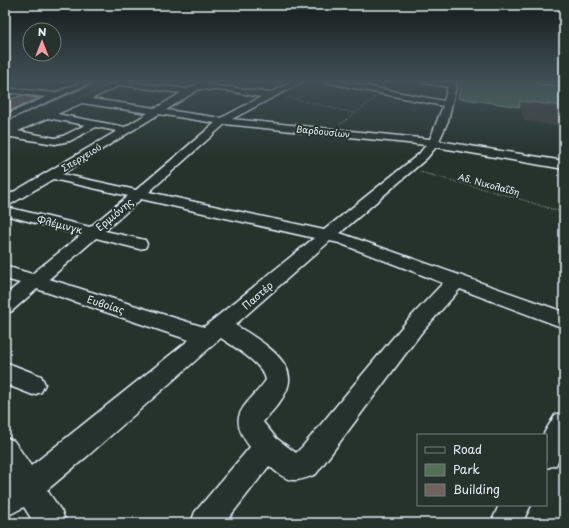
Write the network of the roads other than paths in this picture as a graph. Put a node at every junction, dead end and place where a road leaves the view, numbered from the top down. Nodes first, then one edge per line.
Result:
1 (34, 106) edge
2 (53, 106) edge
3 (60, 106) edge
4 (69, 106) edge
5 (117, 106) edge
6 (167, 106) edge
7 (251, 106) edge
8 (447, 106) edge
9 (157, 112) junction
10 (47, 115) junction
11 (5, 118) edge
12 (223, 121) junction
13 (95, 124) junction
14 (5, 129) edge
15 (127, 130) junction
16 (434, 143) junction
17 (564, 165) edge
18 (50, 175) junction
19 (136, 195) junction
20 (5, 203) edge
21 (5, 210) edge
22 (93, 232) junction
23 (327, 236) junction
24 (139, 244) dead end
25 (5, 272) edge
26 (34, 281) junction
27 (456, 281) junction
28 (5, 306) edge
29 (564, 320) edge
30 (214, 332) junction
31 (5, 373) edge
32 (33, 384) dead end
33 (564, 424) edge
34 (267, 448) junction
35 (5, 450) edge
36 (547, 453) edge
37 (17, 494) edge
38 (515, 506) edge
39 (51, 523) edge
40 (206, 523) edge
41 (506, 523) edge

1 - 11 street
2 - 14 main road
3 - 14 main road
4 - 10 street
5 - 9 street, Βαρδουσίων
6 - 9 street, Σπερχειού
7 - 12 street, Ερμιόνης
8 - 16 street, Παστέρ
9 - 12 street, Βαρδουσίων
9 - 15 street, Σπερχειού
10 - 13 street
10 - 14 street
12 - 16 street, Βαρδουσίων
12 - 19 street, Ερμιόνης
13 - 14 street
13 - 15 street
15 - 18 street, Σπερχειού
16 - 17 street, Βαρδουσίων
16 - 23 street, Παστέρ
18 - 19 street
18 - 20 street, Σπερχειού
19 - 22 street, Ερμιόνης
19 - 23 street
21 - 22 street, Φλέμινγκ
22 - 24 street, Φλέμινγκ
22 - 26 street, Ερμιόνης
23 - 27 street
23 - 30 street, Παστέρ
25 - 26 street, Ευβοίας
26 - 28 street, Ερμιόνης
26 - 30 street, Ευβοίας
27 - 29 street
27 - 34 street, Ευβοίας
30 - 34 street, Ευβοίας
30 - 37 street, Παστέρ
31 - 32 street
33 - 36 street
34 - 40 street
35 - 37 street
37 - 39 street
38 - 41 street

